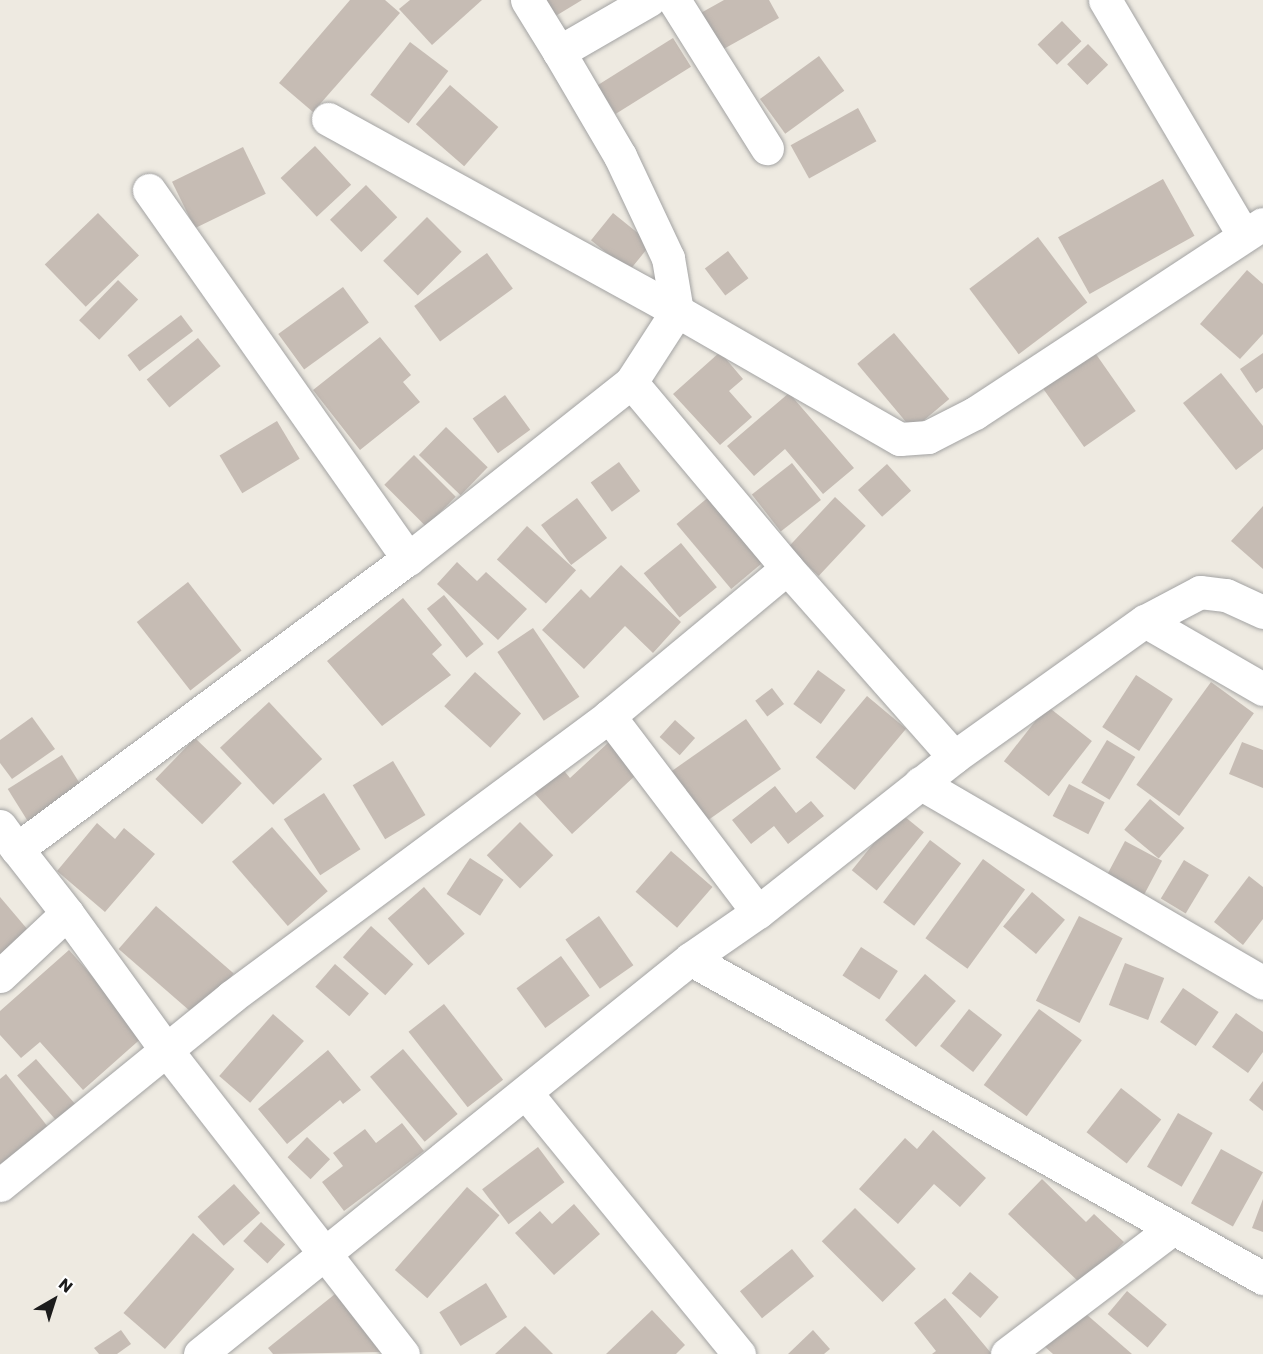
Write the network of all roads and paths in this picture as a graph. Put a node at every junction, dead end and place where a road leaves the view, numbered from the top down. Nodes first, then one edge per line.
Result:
1 (527, 0) edge
2 (649, 0) edge
3 (674, 0) edge
4 (1105, 0) edge
5 (559, 52) junction
6 (328, 119) dead end
7 (767, 148) dead end
8 (149, 190) dead end
9 (1253, 229) edge
10 (677, 311) junction
11 (631, 382) junction
12 (408, 559) junction
13 (786, 568) junction
14 (1263, 612) edge
15 (1145, 621) junction
16 (1263, 689) edge
17 (609, 716) junction
18 (954, 757) junction
19 (920, 783) junction
20 (8, 837) edge
21 (758, 912) junction
22 (67, 913) junction
23 (690, 959) junction
24 (0, 976) edge
25 (1263, 983) edge
26 (167, 1051) junction
27 (526, 1093) junction
28 (0, 1185) edge
29 (1173, 1228) junction
30 (325, 1253) junction
31 (1263, 1278) edge
32 (200, 1354) edge
33 (403, 1354) edge
34 (739, 1354) edge
35 (1007, 1354) edge

1 - 5 street
2 - 5 street
3 - 7 street
4 - 9 street
5 - 10 street
6 - 10 street
8 - 12 street
9 - 10 street
10 - 11 street
11 - 12 street
11 - 13 street
12 - 20 street
13 - 17 street
13 - 18 street
14 - 15 street
15 - 16 street
15 - 18 street
17 - 21 street
17 - 26 street
18 - 19 street
19 - 21 street
19 - 25 street
20 - 22 street
21 - 23 street
22 - 24 street
22 - 26 street
23 - 27 street
23 - 29 street
26 - 28 street
26 - 30 street
27 - 30 street
27 - 34 street
29 - 31 street
29 - 35 street
30 - 32 street
30 - 33 street

